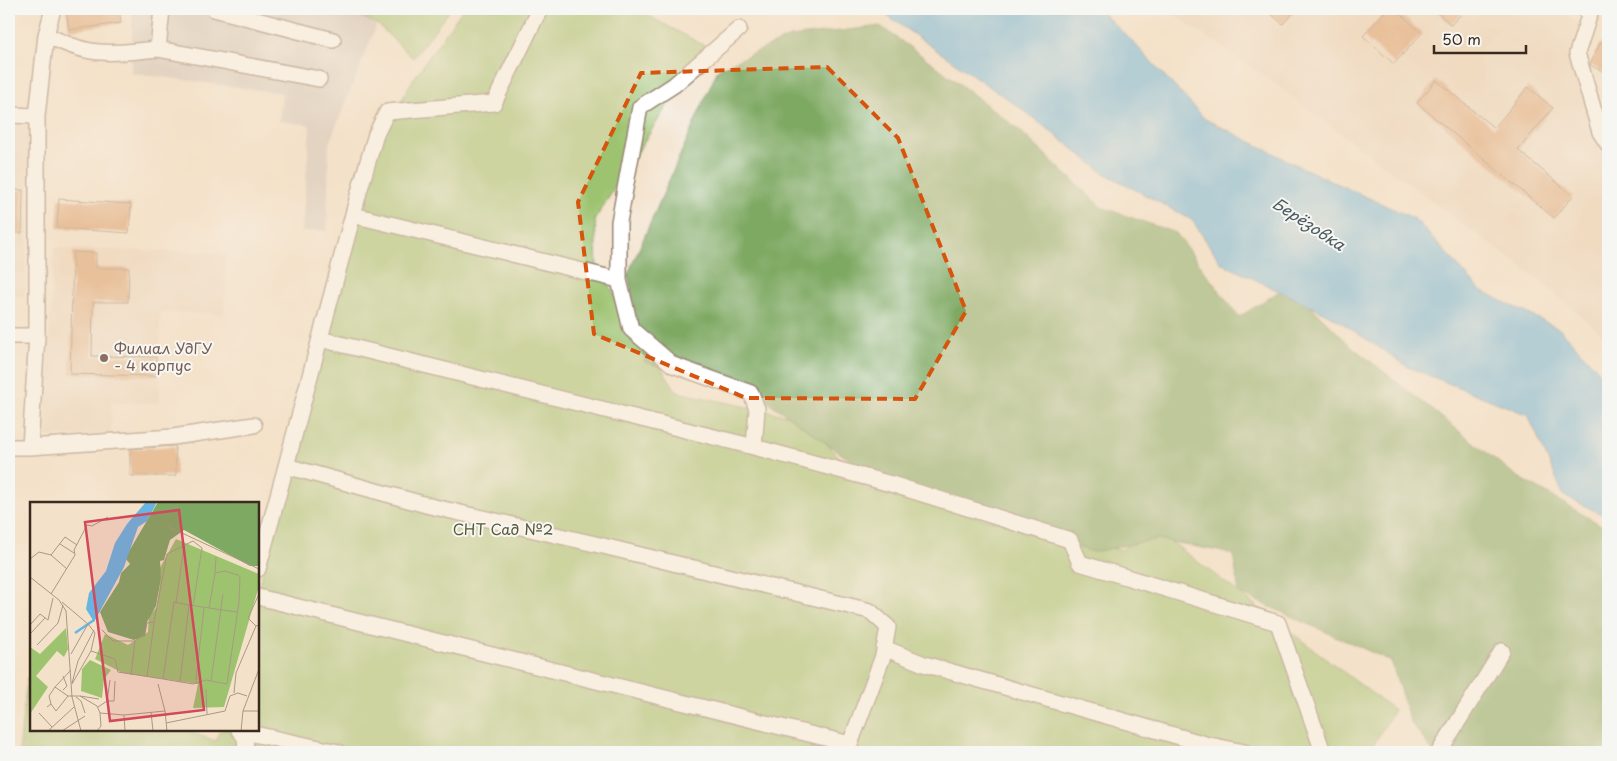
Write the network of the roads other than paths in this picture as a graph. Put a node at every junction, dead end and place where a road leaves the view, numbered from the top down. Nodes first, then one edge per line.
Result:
1 (52, 9) edge
2 (162, 9) edge
3 (214, 9) edge
4 (540, 9) edge
5 (1587, 11) edge
6 (739, 29) dead end
7 (46, 36) junction
8 (333, 40) dead end
9 (158, 49) junction
10 (319, 79) dead end
11 (9, 115) edge
12 (37, 116) junction
13 (1608, 144) edge
14 (353, 214) junction
15 (619, 280) junction
16 (9, 336) edge
17 (37, 336) junction
18 (320, 339) junction
19 (254, 425) dead end
20 (9, 447) edge
21 (30, 447) junction
22 (754, 447) junction
23 (286, 466) junction
24 (259, 565) edge
25 (259, 597) edge
26 (884, 648) junction
27 (1502, 651) dead end
28 (240, 731) edge
29 (244, 731) edge
30 (849, 748) edge
31 (246, 752) edge
32 (338, 752) edge
33 (1244, 752) edge
34 (1323, 752) edge
35 (1439, 752) edge

1 - 7 street
2 - 9 street
3 - 8 street
4 - 14 street
5 - 13 street
6 - 15 street
7 - 9 street
7 - 12 street
9 - 10 street
11 - 12 street
12 - 17 street
14 - 15 street
14 - 18 street
15 - 22 street
16 - 17 street
17 - 21 street
18 - 22 street
18 - 23 street
19 - 21 street
20 - 21 street
22 - 34 street
23 - 24 street
23 - 26 street
25 - 30 street
26 - 30 street
26 - 33 street
27 - 35 street
28 - 31 street
29 - 32 street

